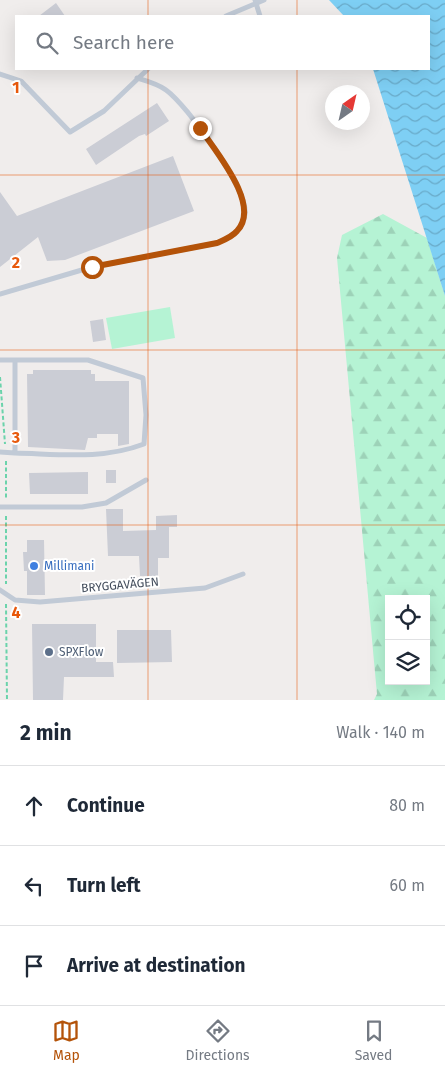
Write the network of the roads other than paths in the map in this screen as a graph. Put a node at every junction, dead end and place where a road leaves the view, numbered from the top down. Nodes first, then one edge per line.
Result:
1 (264, 0) edge
2 (256, 2) edge
3 (228, 15) edge
4 (260, 15) edge
5 (147, 70) edge
6 (0, 74) edge
7 (138, 78) junction
8 (0, 294) edge
9 (0, 360) edge
10 (15, 361) junction
11 (3, 452) edge
12 (15, 453) junction
13 (146, 480) dead end
14 (3, 507) edge
15 (243, 574) dead end
16 (0, 590) edge

1 - 2 lane
2 - 3 lane
2 - 4 lane
5 - 7 lane
6 - 7 lane
7 - 8 lane
9 - 10 lane
10 - 12 lane
10 - 12 lane
11 - 12 lane
13 - 14 lane
15 - 16 lane, BRYGGAVÄGEN

